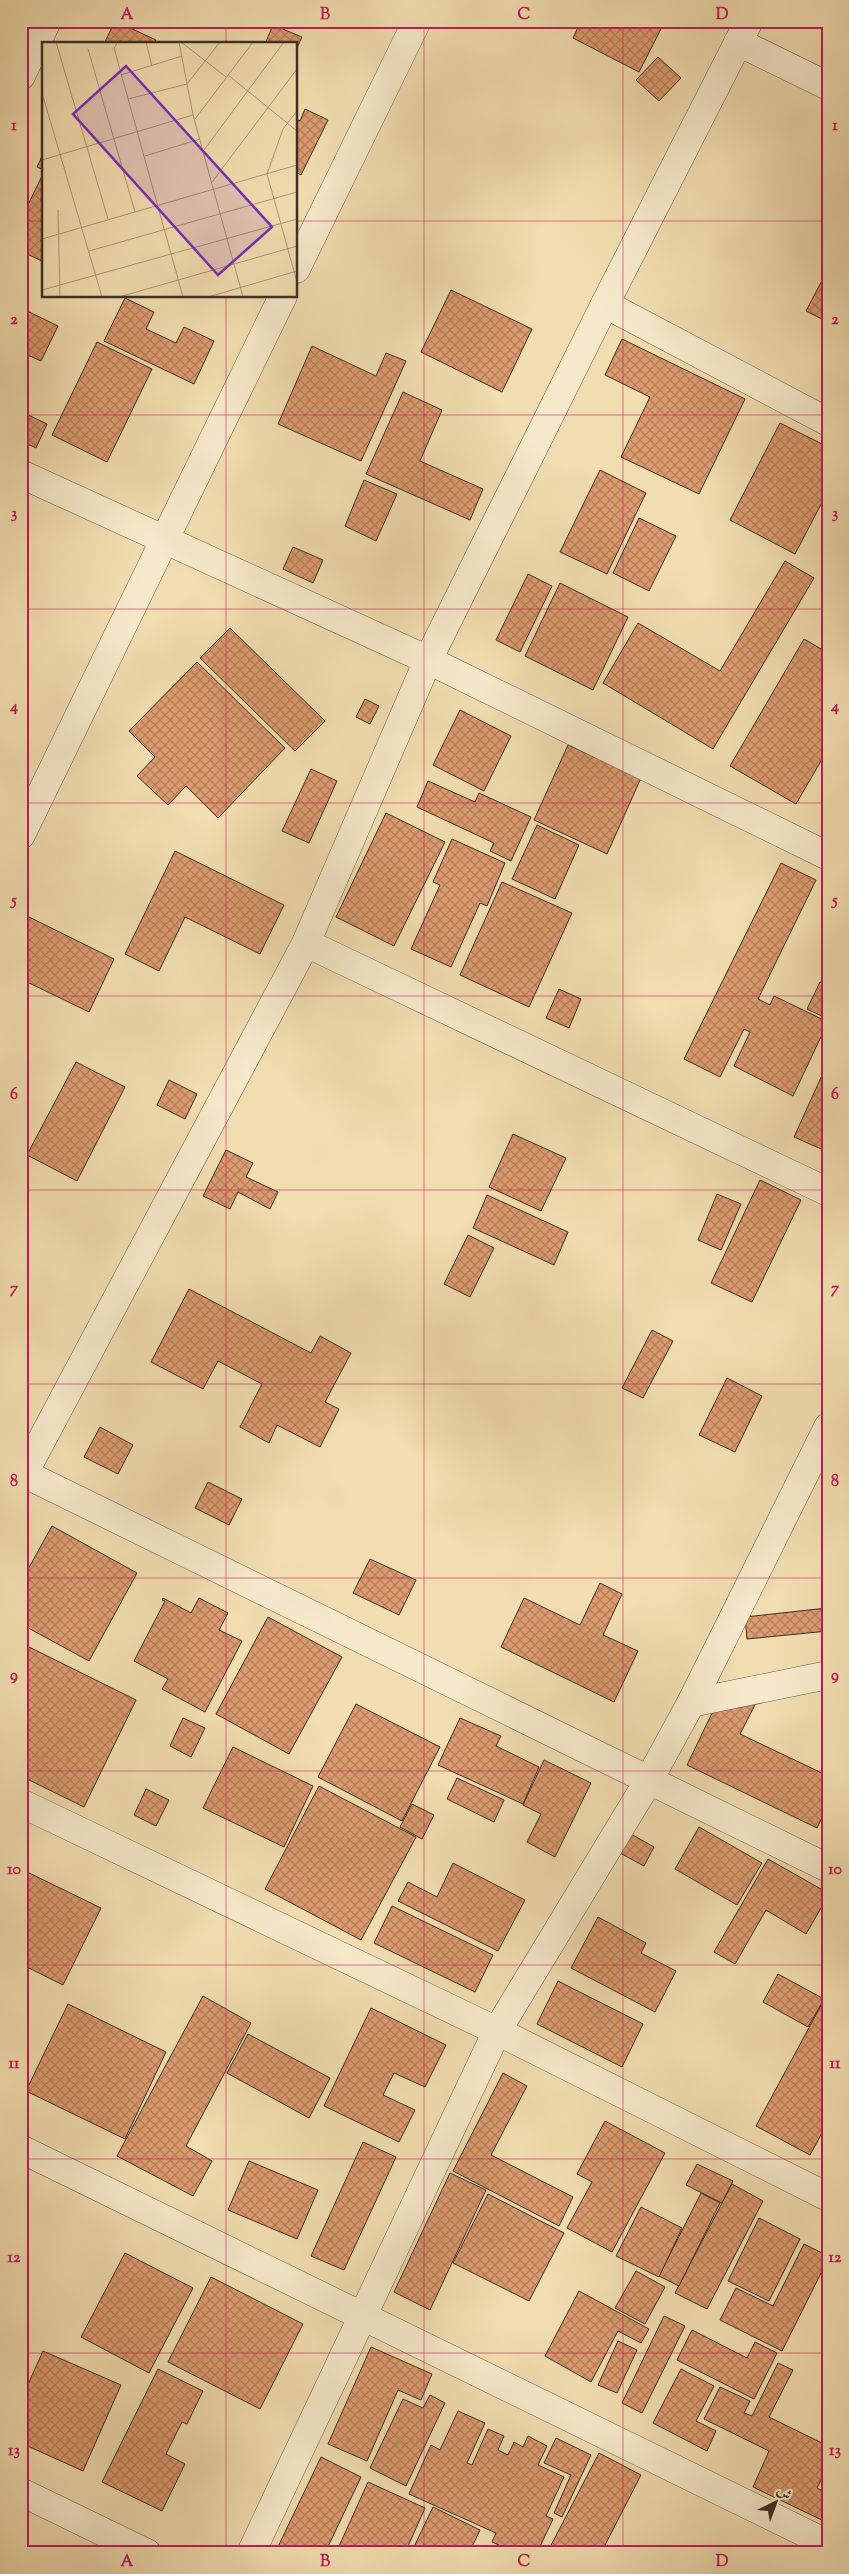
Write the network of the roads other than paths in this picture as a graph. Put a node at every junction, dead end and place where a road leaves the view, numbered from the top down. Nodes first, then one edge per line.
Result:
1 (47, 21) edge
2 (417, 21) edge
3 (744, 32) edge
4 (21, 76) edge
5 (828, 86) edge
6 (298, 265) edge
7 (282, 298) edge
8 (605, 304) junction
9 (828, 422) edge
10 (21, 474) edge
11 (164, 541) junction
12 (428, 660) junction
13 (21, 835) edge
14 (828, 856) edge
15 (306, 943) junction
16 (828, 1192) edge
17 (828, 1427) edge
18 (22, 1475) edge
19 (828, 1676) edge
20 (691, 1702) junction
21 (649, 1780) junction
22 (21, 1803) edge
23 (828, 1868) edge
24 (497, 2031) junction
25 (21, 2149) edge
26 (828, 2197) edge
27 (363, 2316) junction
28 (21, 2492) edge
29 (828, 2544) edge
30 (146, 2553) edge
31 (251, 2553) edge

1 - 4 street
2 - 6 street
3 - 5 street
3 - 8 street
7 - 11 street
8 - 9 street
8 - 12 street
10 - 11 street
11 - 12 street
11 - 13 street
12 - 14 street
12 - 15 street
15 - 16 street
15 - 18 street
17 - 20 street
18 - 21 street
19 - 20 street
20 - 21 street
21 - 23 street
21 - 24 street
22 - 24 street
24 - 26 street
24 - 27 street
25 - 27 street
27 - 29 street
27 - 31 street
28 - 30 street

